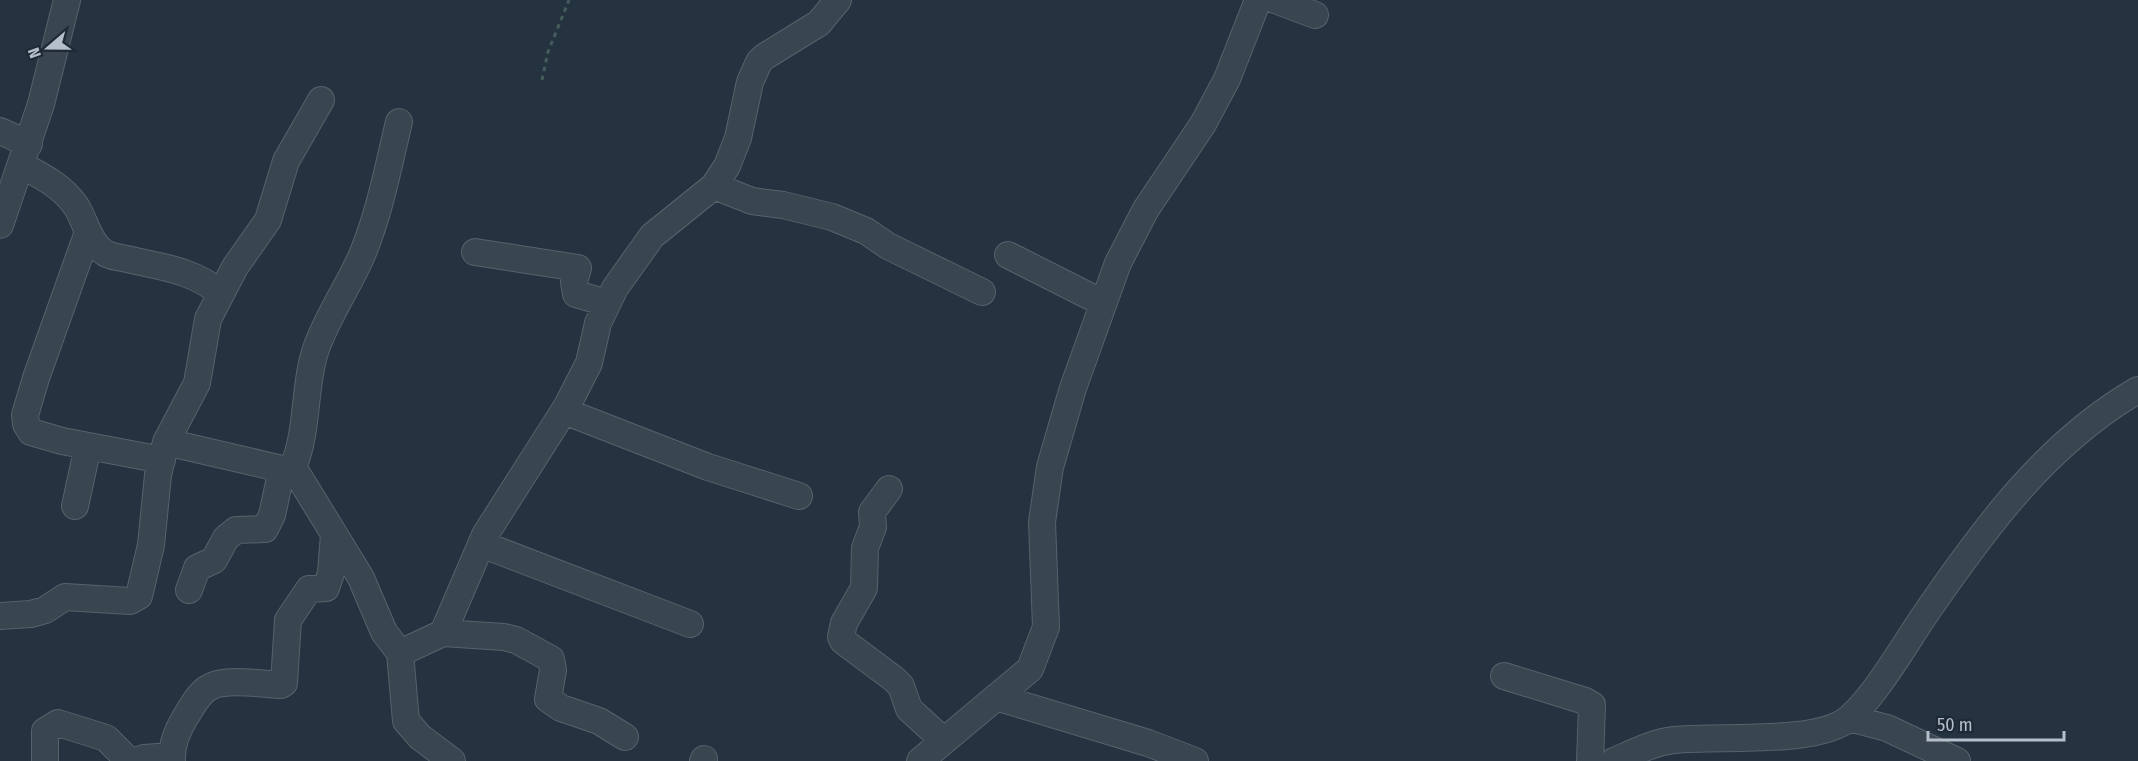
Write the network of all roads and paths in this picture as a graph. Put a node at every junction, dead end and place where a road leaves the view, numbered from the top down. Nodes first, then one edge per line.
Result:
1 (67, 0) edge
2 (569, 0) edge
3 (838, 0) edge
4 (1258, 0) edge
5 (1275, 0) edge
6 (1315, 15) dead end
7 (542, 80) dead end
8 (321, 100) dead end
9 (399, 122) dead end
10 (0, 131) edge
11 (25, 155) junction
12 (714, 186) junction
13 (0, 225) edge
14 (88, 232) junction
15 (475, 252) dead end
16 (1008, 255) dead end
17 (982, 292) dead end
18 (220, 294) junction
19 (607, 303) junction
20 (1103, 303) junction
21 (2138, 390) edge
22 (564, 411) junction
23 (88, 446) junction
24 (164, 451) junction
25 (287, 468) junction
26 (889, 489) dead end
27 (800, 496) dead end
28 (75, 506) dead end
29 (334, 534) junction
30 (481, 544) junction
31 (189, 590) dead end
32 (0, 616) edge
33 (690, 624) dead end
34 (443, 633) junction
35 (400, 653) junction
36 (1504, 676) dead end
37 (996, 697) junction
38 (1849, 718) junction
39 (625, 737) dead end
40 (944, 740) junction
41 (172, 758) edge
42 (45, 761) edge
43 (129, 761) edge
44 (136, 761) edge
45 (452, 761) edge
46 (920, 761) edge
47 (1195, 761) edge
48 (1590, 761) edge
49 (1614, 761) edge
50 (1958, 761) edge

1 - 11 street
2 - 7 path
3 - 12 street
4 - 20 street
5 - 6 street
8 - 18 street
9 - 25 street
10 - 11 street
11 - 13 street
11 - 14 street
12 - 17 street
12 - 19 street
14 - 18 street
14 - 23 street
15 - 19 street
16 - 20 street
18 - 24 street
19 - 22 street
20 - 37 street
21 - 38 street
22 - 27 street
22 - 30 street
23 - 24 street
23 - 28 street
24 - 25 street
24 - 32 street
25 - 29 street
25 - 31 street
26 - 40 street
29 - 35 street
29 - 41 street
30 - 33 street
30 - 34 street
34 - 35 street
34 - 39 street
35 - 45 street
36 - 48 street
37 - 40 street
37 - 47 street
38 - 49 street
38 - 50 street
40 - 46 street
41 - 44 street
42 - 43 street

